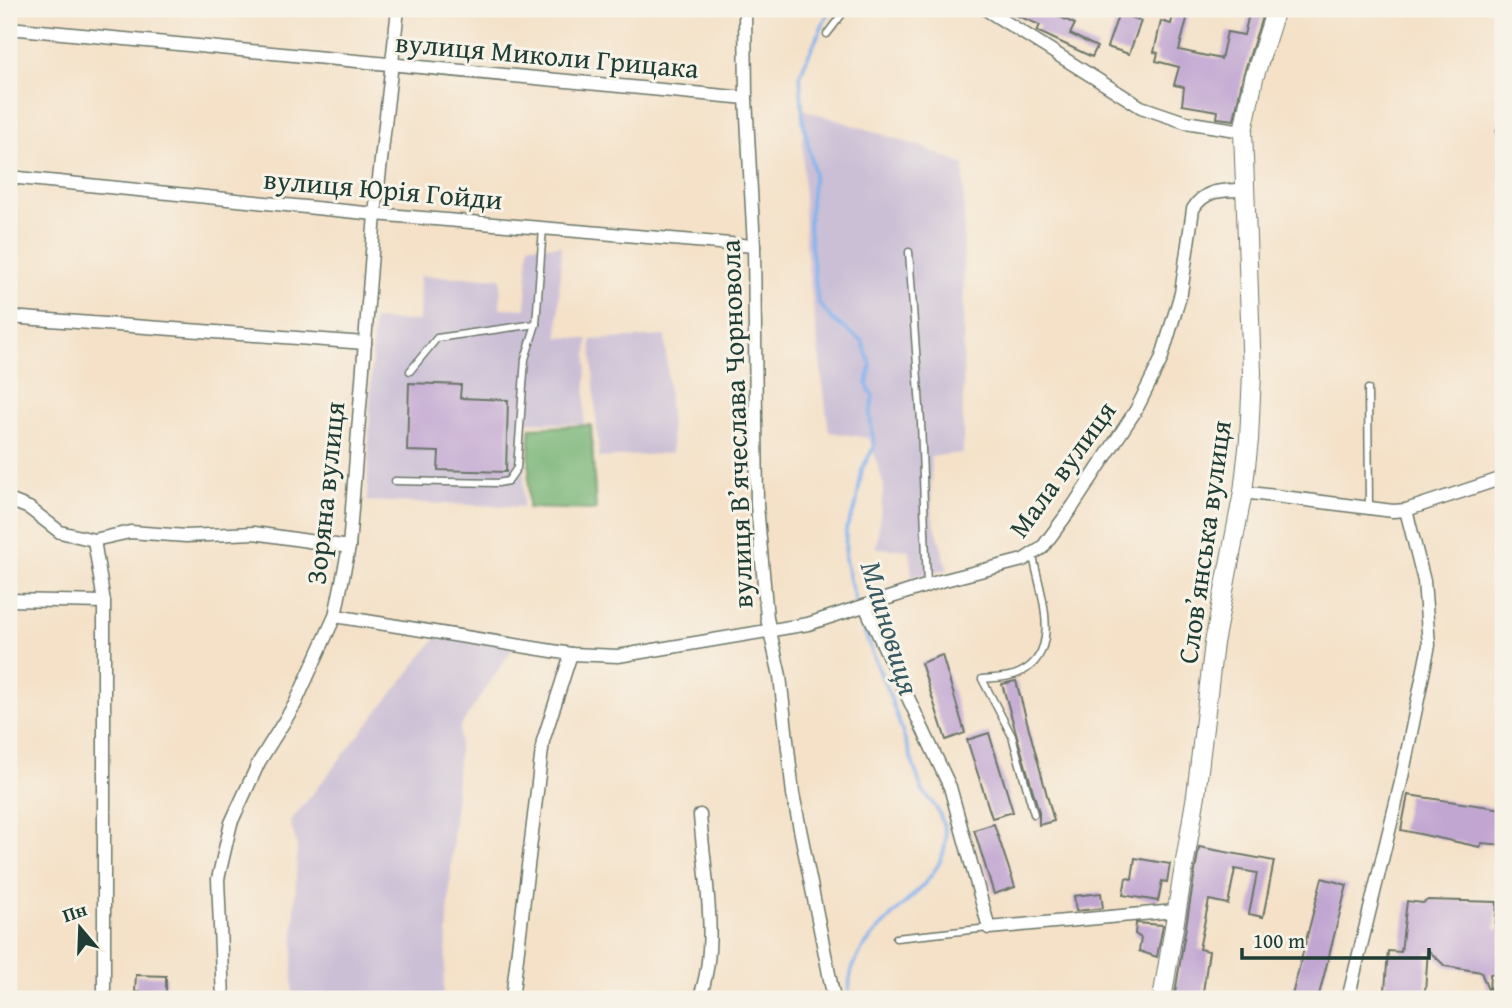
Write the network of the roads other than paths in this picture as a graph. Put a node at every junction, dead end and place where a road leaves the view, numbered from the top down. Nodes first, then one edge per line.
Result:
1 (398, 9) edge
2 (745, 9) edge
3 (846, 9) edge
4 (985, 9) edge
5 (1276, 9) edge
6 (9, 28) edge
7 (827, 34) dead end
8 (391, 66) junction
9 (746, 98) junction
10 (1503, 130) edge
11 (1243, 131) junction
12 (9, 177) edge
13 (1503, 182) edge
14 (1245, 190) junction
15 (375, 214) junction
16 (543, 228) junction
17 (754, 246) junction
18 (909, 252) dead end
19 (9, 317) edge
20 (536, 324) junction
21 (365, 343) junction
22 (410, 371) dead end
23 (1368, 389) dead end
24 (1503, 478) edge
25 (395, 481) dead end
26 (1243, 492) junction
27 (9, 500) edge
28 (1369, 509) junction
29 (1406, 510) junction
30 (94, 540) junction
31 (349, 547) junction
32 (1032, 556) junction
33 (927, 586) junction
34 (9, 600) edge
35 (104, 602) junction
36 (864, 606) junction
37 (335, 616) junction
38 (768, 631) junction
39 (571, 654) junction
40 (1034, 814) dead end
41 (700, 815) dead end
42 (1175, 911) junction
43 (989, 928) junction
44 (896, 939) dead end
45 (104, 999) edge
46 (223, 999) edge
47 (512, 999) edge
48 (699, 999) edge
49 (834, 999) edge
50 (1162, 999) edge
51 (1348, 999) edge

1 - 8 street, Зоряна вулиця
2 - 9 street, вулиця Вʼячеслава Чорновола
3 - 7 lane
4 - 11 street
5 - 11 street, Словʼянська вулиця
6 - 8 street, вулиця Миколи Грицака
8 - 9 street, вулиця Миколи Грицака
8 - 15 street, Зоряна вулиця
9 - 17 street, вулиця Вʼячеслава Чорновола
10 - 13 street
11 - 14 street, Словʼянська вулиця
12 - 15 street, вулиця Юрія Гойди
14 - 26 street, Словʼянська вулиця
14 - 32 street, Мала вулиця
15 - 16 street, вулиця Юрія Гойди
15 - 21 street, Зоряна вулиця
16 - 17 street, вулиця Юрія Гойди
16 - 20 lane
17 - 38 street, вулиця Вʼячеслава Чорновола
18 - 33 lane
19 - 21 street
20 - 22 lane
20 - 25 lane
21 - 31 street, Зоряна вулиця
23 - 28 lane
24 - 29 street
26 - 28 street
26 - 42 street, Словʼянська вулиця
27 - 30 street
28 - 29 street
29 - 51 street
30 - 31 street
30 - 35 street
31 - 37 street, Зоряна вулиця
32 - 33 street, Мала вулиця
32 - 40 lane
33 - 36 street, Мала вулиця
34 - 35 street
35 - 45 street
36 - 38 street, Мала вулиця
36 - 43 street
37 - 39 street, Мала вулиця
37 - 46 street, Зоряна вулиця
38 - 39 street, Мала вулиця
38 - 49 street, вулиця Вʼячеслава Чорновола
39 - 47 street
41 - 48 street
42 - 43 street
42 - 50 street, Словʼянська вулиця
43 - 44 lane

